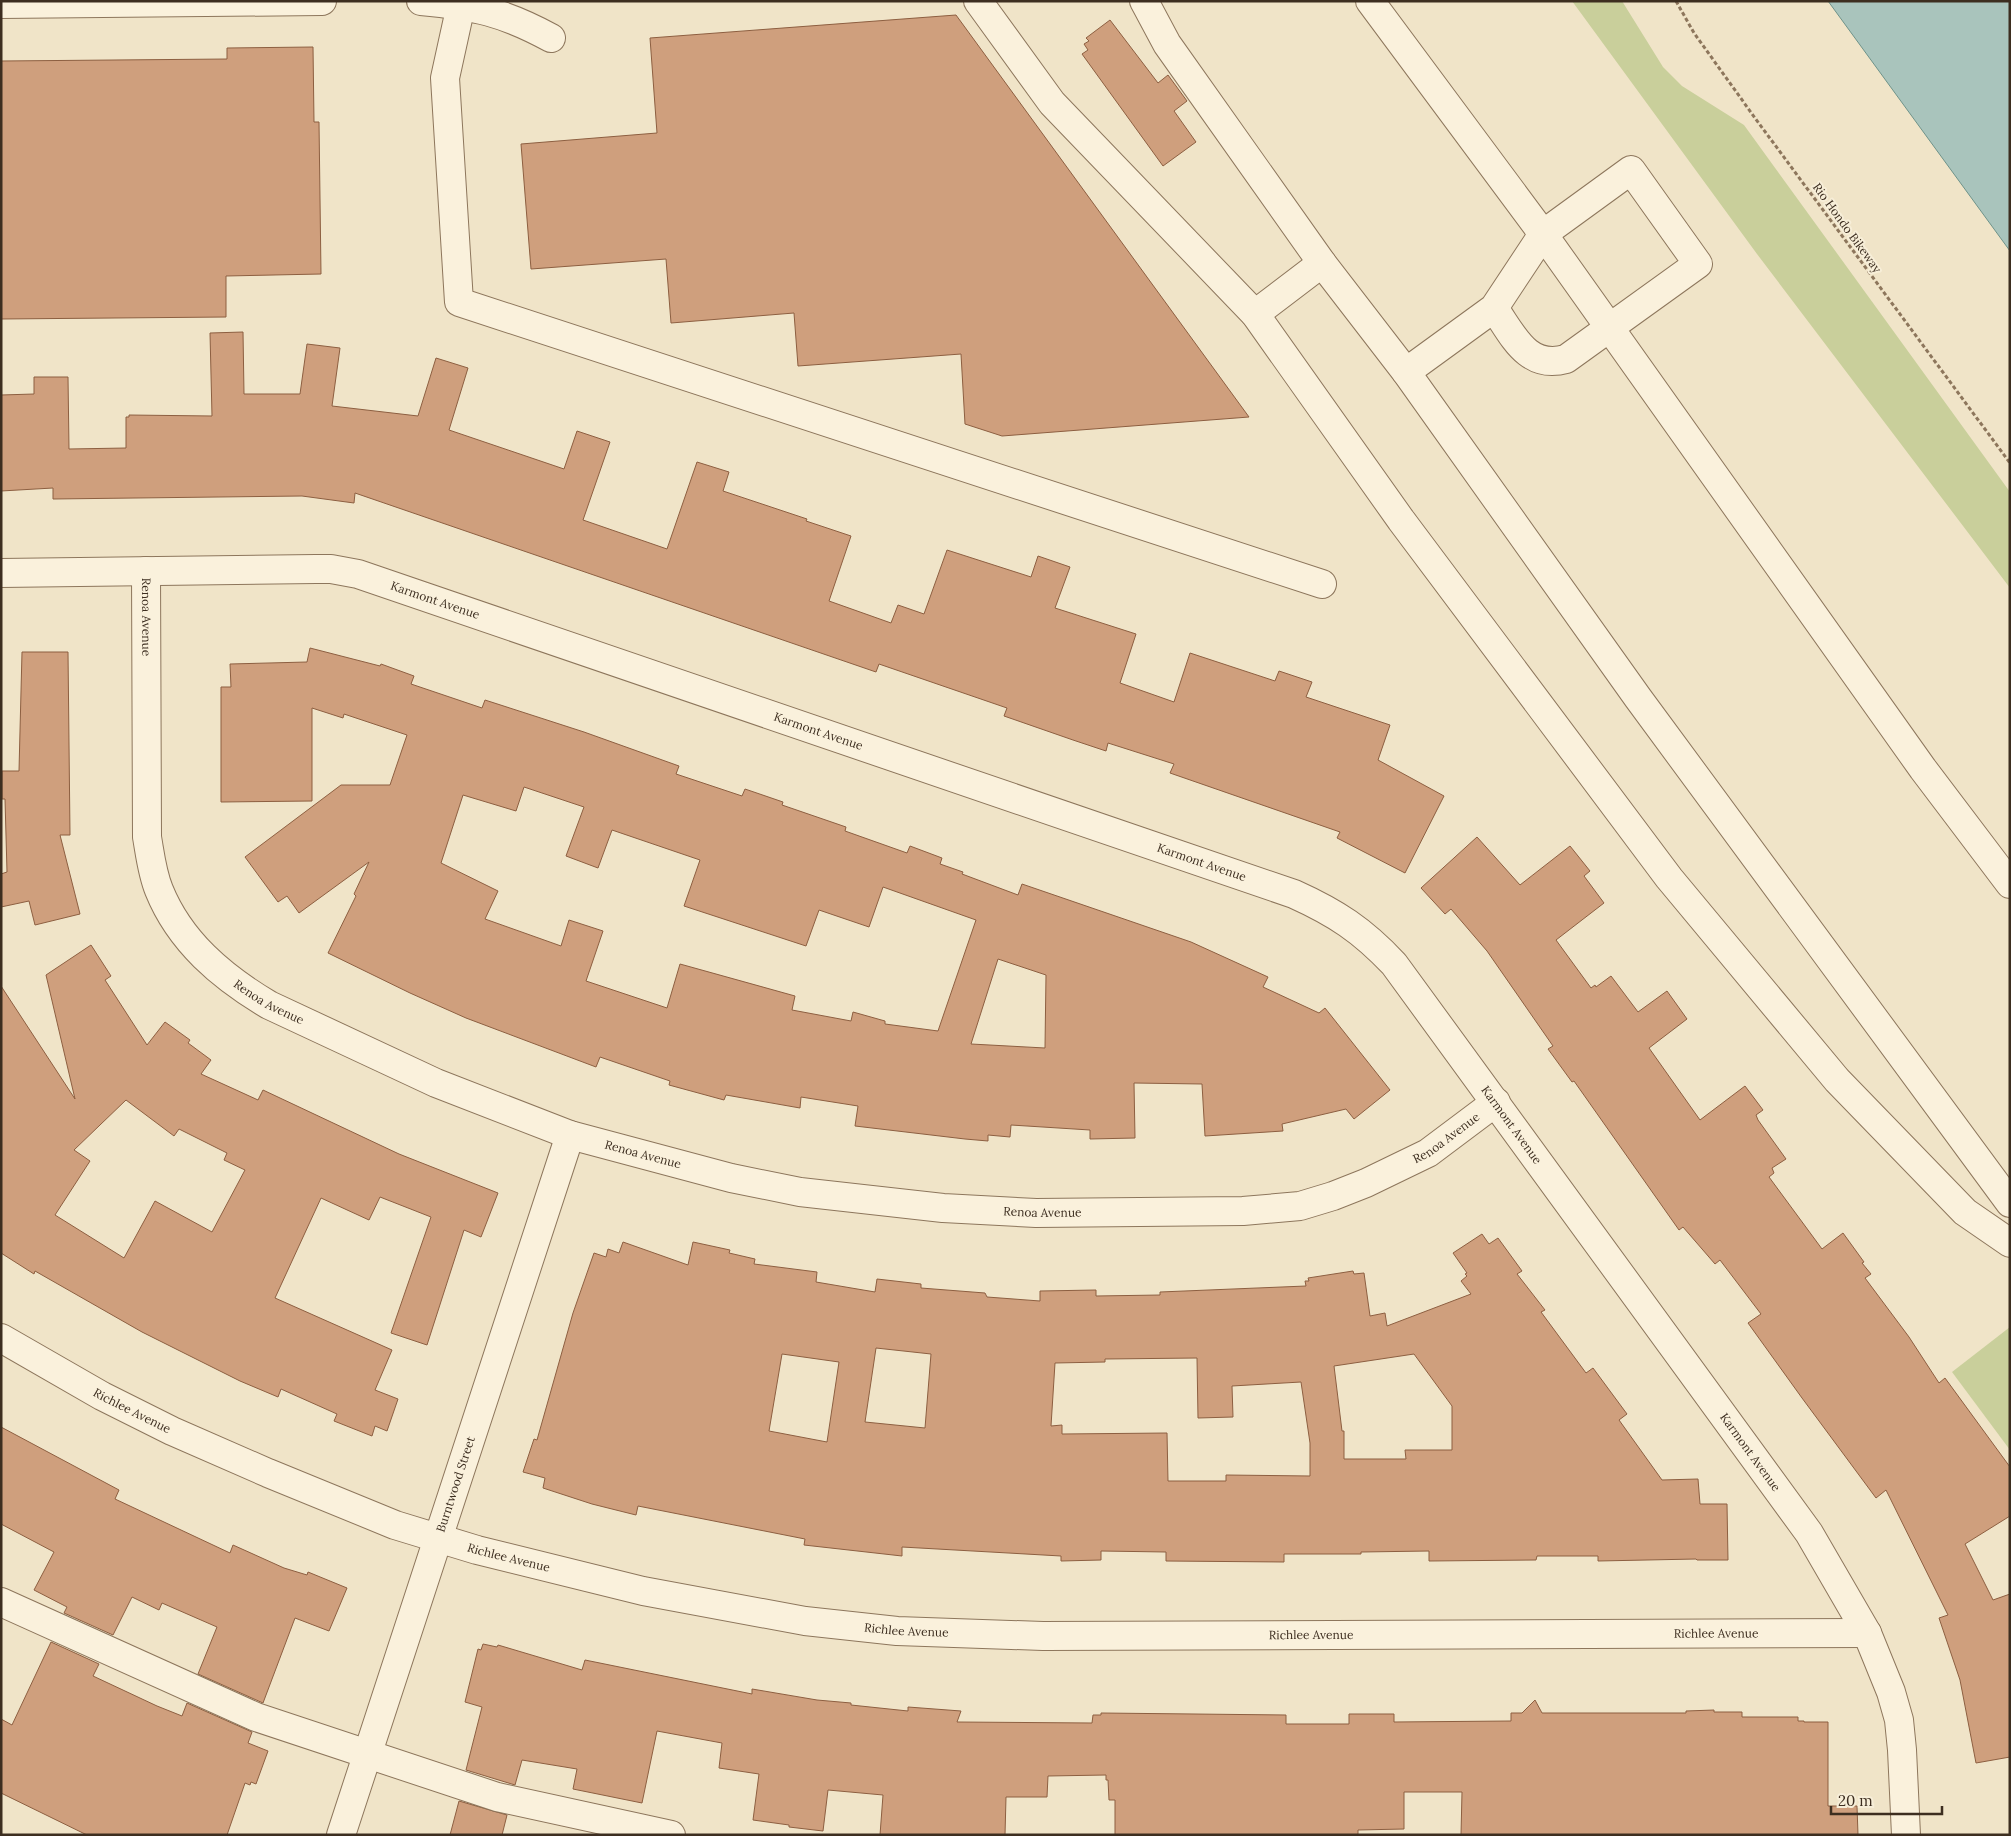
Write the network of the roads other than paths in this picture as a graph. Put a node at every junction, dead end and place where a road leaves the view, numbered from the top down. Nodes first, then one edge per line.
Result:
1 (322, 1) edge
2 (421, 1) edge
3 (978, 1) edge
4 (1144, 1) edge
5 (1370, 1) edge
6 (1, 4) edge
7 (461, 5) junction
8 (551, 38) dead end
9 (1543, 234) junction
10 (1322, 263) junction
11 (1494, 308) junction
12 (1255, 314) junction
13 (1610, 328) junction
14 (1406, 372) junction
15 (146, 571) junction
16 (1, 573) edge
17 (1322, 584) dead end
18 (2010, 884) edge
19 (1496, 1102) junction
20 (570, 1135) junction
21 (2010, 1204) edge
22 (2010, 1243) edge
23 (1, 1338) edge
24 (438, 1539) junction
25 (1, 1602) edge
26 (1866, 1633) junction
27 (367, 1754) junction
28 (340, 1835) edge
29 (671, 1835) edge
30 (1906, 1835) edge

1 - 6 street
2 - 7 street
3 - 12 street
4 - 10 street
5 - 9 street
7 - 8 street
7 - 17 street
9 - 11 street
9 - 13 street
9 - 13 street
10 - 12 street
10 - 14 street
11 - 13 street
11 - 14 street
12 - 22 street
13 - 18 street
14 - 21 street
15 - 16 street, Karmont Avenue
15 - 19 street, Karmont Avenue
15 - 20 street, Renoa Avenue
19 - 20 street, Renoa Avenue
19 - 26 street, Karmont Avenue
20 - 24 street, Burntwood Street
23 - 24 street, Richlee Avenue
24 - 26 street, Richlee Avenue
24 - 27 street, Burntwood Street
25 - 27 street
26 - 30 street, Karmont Avenue
27 - 28 street, Burntwood Street
27 - 29 street

